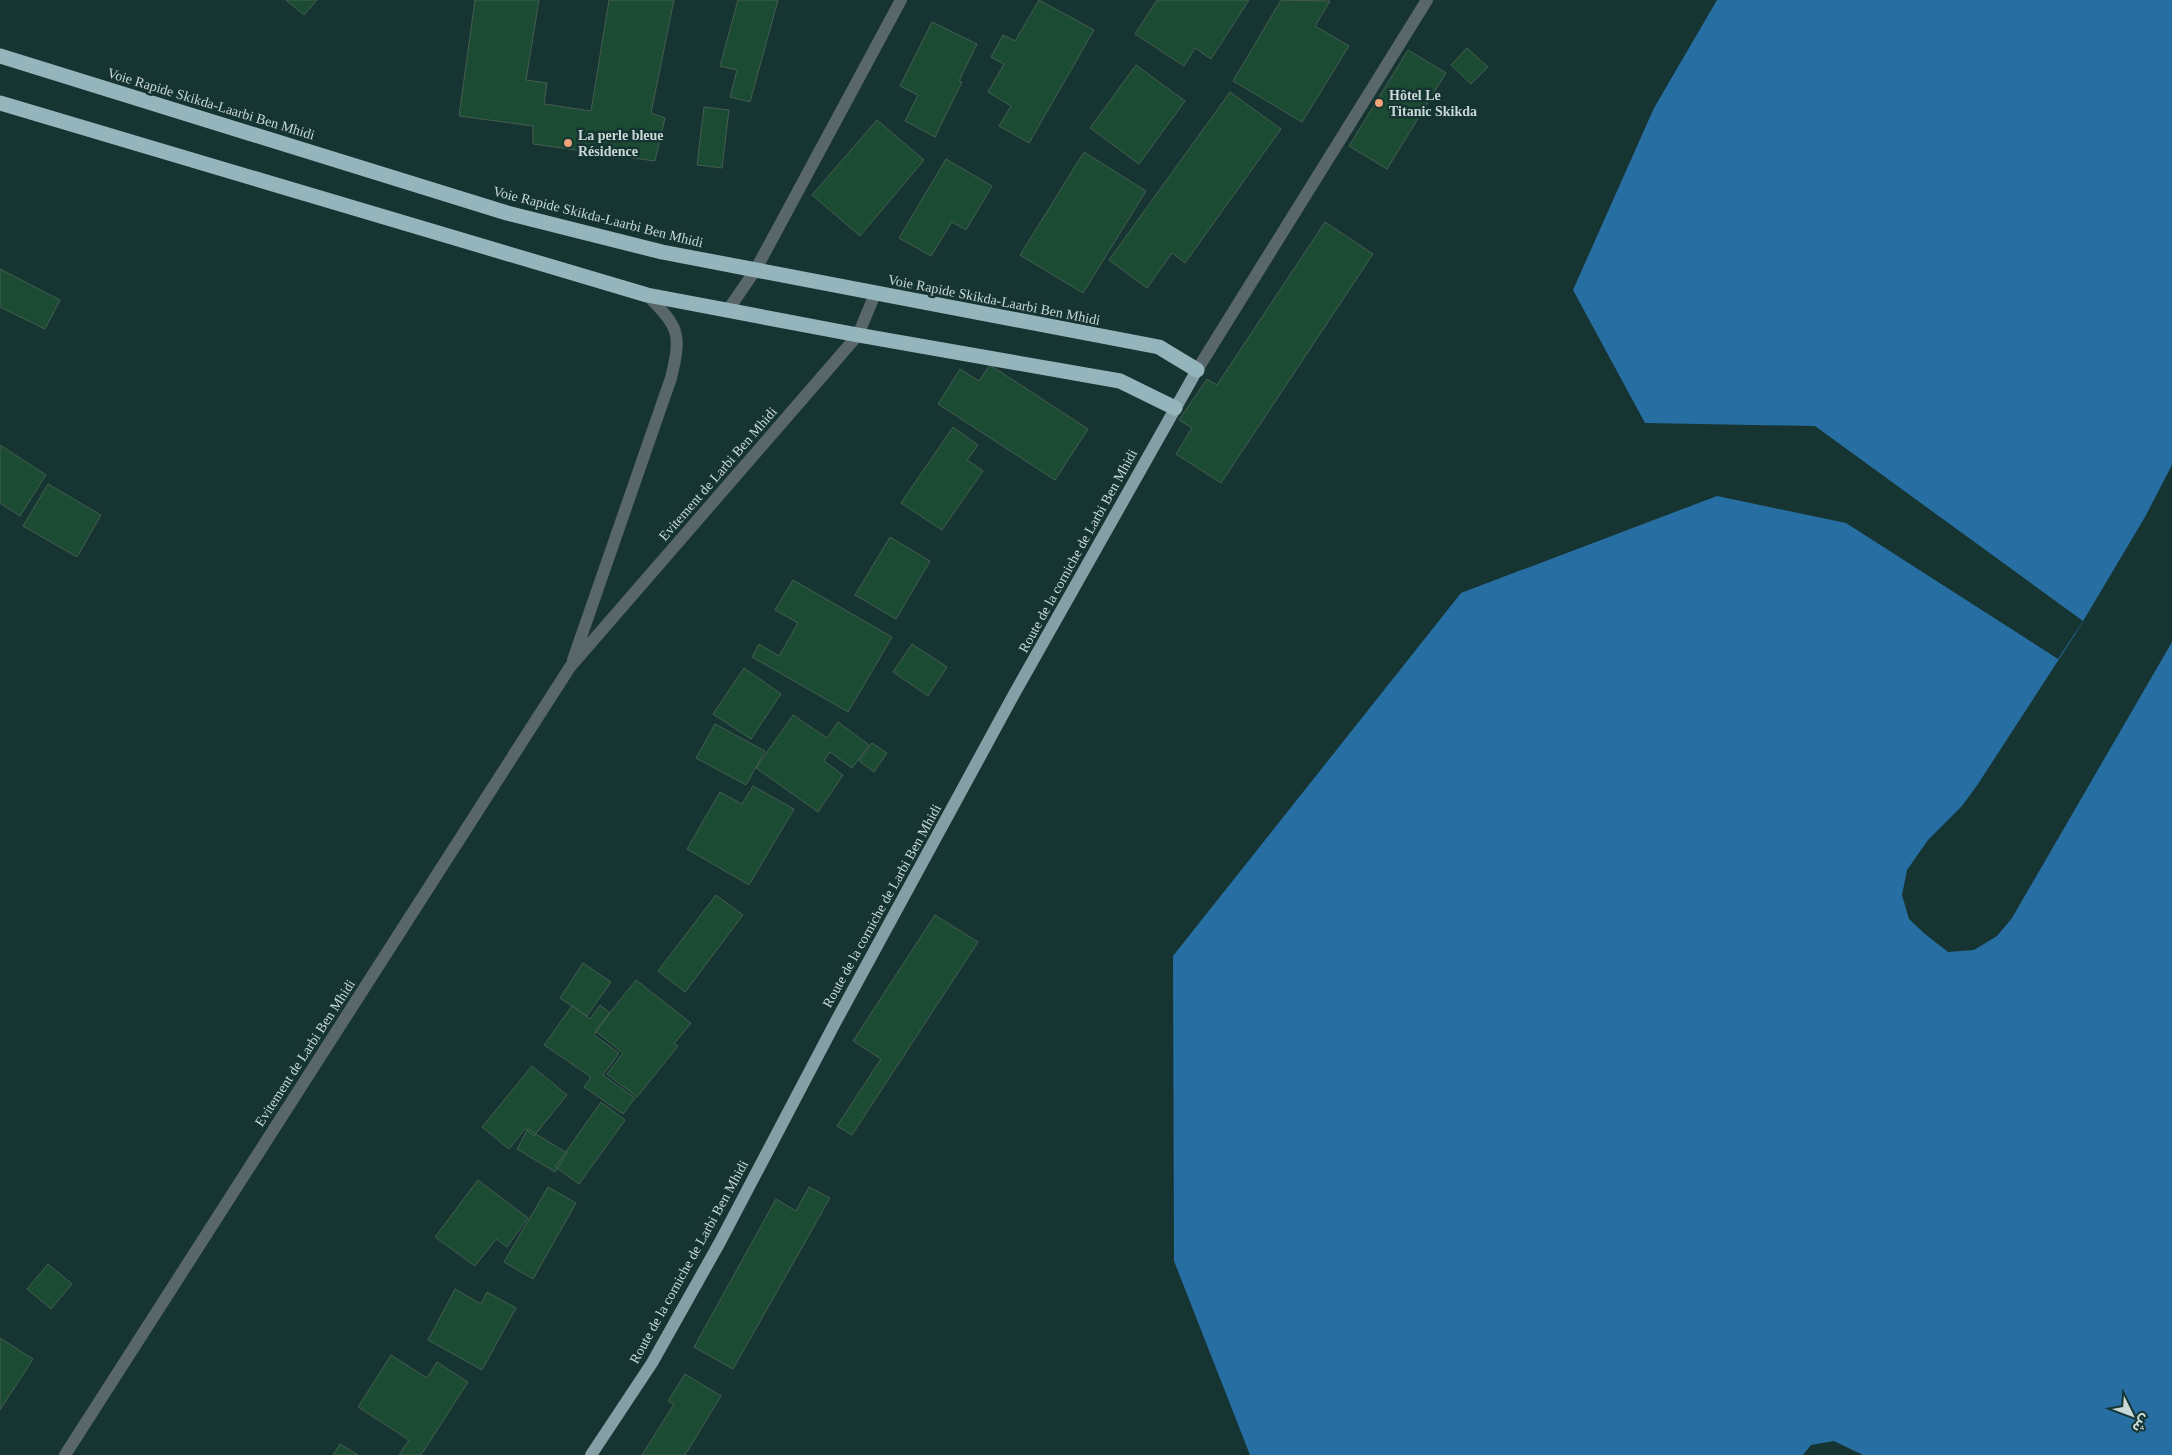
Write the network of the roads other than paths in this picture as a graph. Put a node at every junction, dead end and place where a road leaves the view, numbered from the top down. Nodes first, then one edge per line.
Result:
1 (901, 0) edge
2 (1427, 0) edge
3 (0, 56) edge
4 (0, 103) edge
5 (756, 269) junction
6 (875, 294) junction
7 (648, 295) junction
8 (728, 310) junction
9 (858, 336) junction
10 (1197, 370) junction
11 (1175, 408) junction
12 (570, 667) junction
13 (65, 1455) edge
14 (591, 1455) edge

1 - 5 street
2 - 10 street
3 - 5 highway, Voie Rapide Skikda-Laarbi Ben Mhidi
4 - 7 highway
5 - 6 highway, Voie Rapide Skikda-Laarbi Ben Mhidi
5 - 8 street
6 - 9 street, Evitement de Larbi Ben Mhidi
6 - 10 highway, Voie Rapide Skikda-Laarbi Ben Mhidi
7 - 8 highway
7 - 12 street, Evitement de Larbi Ben Mhidi
8 - 9 highway
9 - 11 highway
9 - 12 street, Evitement de Larbi Ben Mhidi
10 - 11 main road, Route de la corniche de Larbi Ben Mhidi
11 - 14 main road, Route de la corniche de Larbi Ben Mhidi
12 - 13 street, Evitement de Larbi Ben Mhidi

